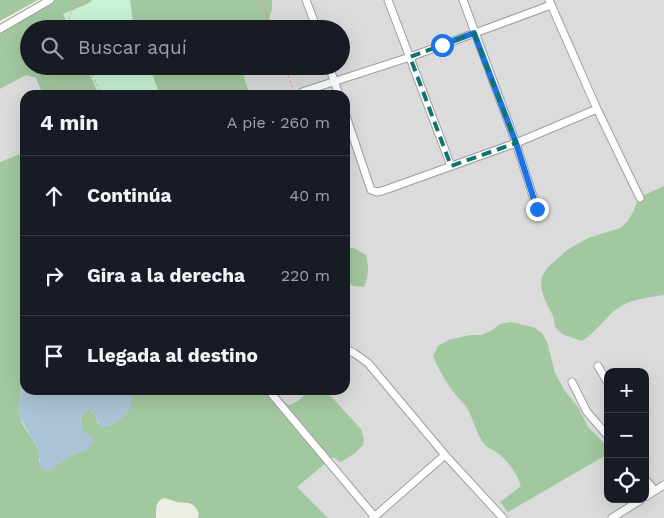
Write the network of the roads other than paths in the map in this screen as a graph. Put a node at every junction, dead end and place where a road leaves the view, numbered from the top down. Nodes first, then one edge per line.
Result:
1 (50, 0) edge
2 (306, 0) edge
3 (388, 0) edge
4 (462, 0) edge
5 (550, 3) edge
6 (313, 20) edge
7 (0, 29) edge
8 (474, 33) junction
9 (410, 57) junction
10 (332, 75) edge
11 (334, 81) junction
12 (307, 90) edge
13 (337, 90) edge
14 (597, 110) junction
15 (350, 128) edge
16 (516, 143) junction
17 (451, 166) junction
18 (640, 198) dead end
19 (537, 209) dead end
20 (350, 351) edge
21 (598, 366) dead end
22 (604, 376) edge
23 (572, 382) dead end
24 (272, 395) edge
25 (604, 431) edge
26 (445, 455) junction
27 (649, 483) edge
28 (664, 485) edge
29 (656, 491) junction
30 (649, 495) edge
31 (638, 503) edge
32 (623, 515) edge
33 (373, 517) edge
34 (502, 518) edge
35 (612, 518) edge

1 - 7 street
2 - 6 street
3 - 9 street
4 - 8 street
5 - 8 street
5 - 14 street
8 - 9 street
8 - 16 street
9 - 11 street
9 - 17 street
10 - 11 street
11 - 12 street
11 - 13 street
14 - 16 street
14 - 18 street
15 - 17 street
16 - 17 street
16 - 19 street
20 - 26 street
21 - 22 street
23 - 25 street
24 - 33 street
26 - 33 street
26 - 34 street
27 - 29 street
28 - 29 street
29 - 30 street
31 - 32 street
32 - 35 street

